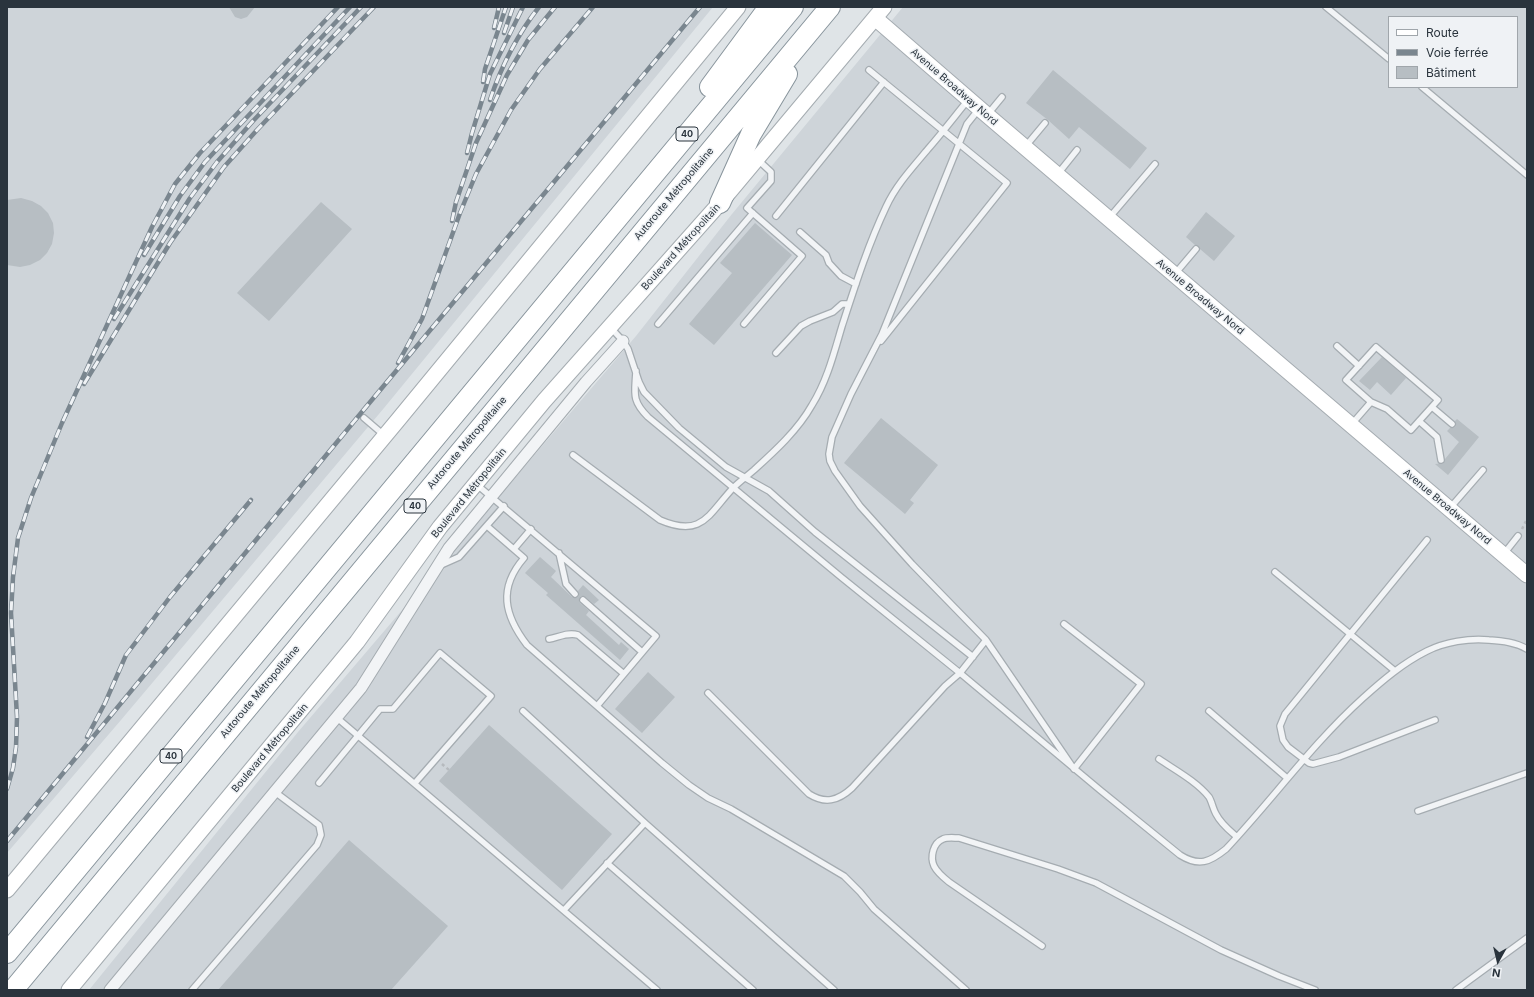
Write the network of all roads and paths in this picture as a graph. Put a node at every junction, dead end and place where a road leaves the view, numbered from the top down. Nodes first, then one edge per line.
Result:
1 (738, 7) edge
2 (769, 7) edge
3 (793, 7) edge
4 (830, 7) edge
5 (1326, 7) edge
6 (879, 12) edge
7 (817, 22) junction
8 (1388, 58) edge
9 (869, 70) dead end
10 (884, 82) junction
11 (1423, 88) edge
12 (1002, 97) dead end
13 (978, 108) junction
14 (1045, 123) dead end
15 (944, 130) junction
16 (960, 144) junction
17 (1025, 148) junction
18 (1077, 150) dead end
19 (757, 159) junction
20 (1155, 164) dead end
21 (1057, 175) junction
22 (1527, 175) edge
23 (720, 203) junction
24 (753, 213) junction
25 (776, 216) dead end
26 (1108, 219) junction
27 (800, 232) dead end
28 (1196, 249) dead end
29 (582, 261) junction
30 (1174, 275) junction
31 (856, 284) junction
32 (850, 304) junction
33 (658, 324) dead end
34 (744, 324) dead end
35 (610, 327) junction
36 (623, 341) junction
37 (1337, 346) dead end
38 (874, 350) junction
39 (776, 353) dead end
40 (1359, 366) junction
41 (636, 371) junction
42 (1371, 402) junction
43 (1432, 407) junction
44 (364, 418) dead end
45 (1419, 421) junction
46 (1452, 424) dead end
47 (1351, 425) junction
48 (385, 436) junction
49 (573, 455) dead end
50 (1441, 460) dead end
51 (1483, 470) dead end
52 (744, 478) junction
53 (476, 484) junction
54 (733, 488) junction
55 (491, 496) junction
56 (504, 506) junction
57 (1450, 509) junction
58 (487, 526) junction
59 (531, 529) junction
60 (1518, 536) dead end
61 (1427, 540) dead end
62 (514, 549) junction
63 (559, 553) junction
64 (1504, 555) junction
65 (436, 567) junction
66 (1275, 572) dead end
67 (1527, 575) edge
68 (575, 594) dead end
69 (582, 600) dead end
70 (1064, 624) dead end
71 (1350, 634) junction
72 (549, 639) dead end
73 (986, 640) junction
74 (1527, 649) edge
75 (642, 652) junction
76 (973, 657) junction
77 (1395, 671) junction
78 (960, 673) junction
79 (624, 674) junction
80 (708, 693) dead end
81 (597, 706) junction
82 (523, 710) dead end
83 (1209, 711) dead end
84 (336, 717) junction
85 (1435, 720) dead end
86 (358, 735) junction
87 (1159, 758) dead end
88 (1304, 758) junction
89 (1074, 769) junction
90 (1527, 773) edge
91 (1287, 778) junction
92 (319, 782) dead end
93 (415, 783) junction
94 (274, 792) junction
95 (1418, 811) dead end
96 (645, 823) junction
97 (1237, 837) junction
98 (607, 863) junction
99 (7, 890) edge
100 (564, 910) junction
101 (1527, 938) edge
102 (1042, 946) dead end
103 (7, 953) edge
104 (13, 990) edge
105 (70, 990) edge
106 (110, 990) edge
107 (192, 990) edge
108 (657, 990) edge
109 (754, 990) edge
110 (834, 990) edge
111 (966, 990) edge
112 (1315, 990) edge
113 (1456, 990) edge

1 - 48 main road
2 - 29 highway
3 - 29 highway, 40
4 - 7 highway, Autoroute Métropolitaine / 40
5 - 8 lane
6 - 13 main road, Avenue Broadway Nord
6 - 19 main road, Boulevard Métropolitain
7 - 23 highway
7 - 104 highway, Autoroute Métropolitaine / 40
9 - 10 lane
10 - 15 lane
10 - 25 lane
11 - 22 lane
12 - 13 lane
13 - 15 lane
13 - 16 lane
13 - 17 main road, Avenue Broadway Nord
14 - 17 lane
15 - 16 lane
15 - 31 lane
16 - 38 lane
16 - 38 lane
17 - 21 main road, Avenue Broadway Nord
18 - 21 lane
19 - 23 main road, Boulevard Métropolitain
19 - 24 lane
20 - 26 lane
21 - 26 main road, Avenue Broadway Nord
23 - 35 main road, Boulevard Métropolitain
24 - 33 lane
24 - 34 lane
26 - 30 main road, Avenue Broadway Nord
27 - 31 lane
28 - 30 lane
29 - 103 highway, 40
30 - 47 main road, Avenue Broadway Nord
31 - 32 lane
32 - 39 lane
32 - 52 lane
35 - 36 lane
35 - 53 main road, Boulevard Métropolitain
36 - 41 lane
36 - 55 street
37 - 40 lane
38 - 73 lane
40 - 42 lane
40 - 43 lane
41 - 52 lane
41 - 54 lane
42 - 45 lane
42 - 47 lane
43 - 45 lane
43 - 46 lane
44 - 48 lane
45 - 50 lane
47 - 57 main road, Avenue Broadway Nord
48 - 99 main road
49 - 54 lane
51 - 57 lane
52 - 54 lane
52 - 76 lane
53 - 55 lane
53 - 105 main road, Boulevard Métropolitain
54 - 78 lane
55 - 56 lane
55 - 65 street
56 - 58 lane
56 - 59 lane
57 - 64 main road, Avenue Broadway Nord
58 - 62 lane
58 - 65 lane
59 - 62 lane
59 - 63 lane
60 - 64 lane
61 - 71 lane
62 - 81 lane
63 - 68 lane
63 - 75 lane
64 - 67 main road, Avenue Broadway Nord
65 - 84 street
66 - 71 lane
69 - 75 lane
70 - 89 lane
71 - 77 lane
71 - 88 lane
72 - 79 lane
73 - 76 lane
73 - 89 lane
74 - 77 lane
75 - 79 lane
76 - 78 lane
77 - 88 lane
78 - 80 lane
78 - 89 lane
79 - 81 lane
81 - 111 lane
82 - 96 lane
83 - 91 lane
84 - 86 lane
84 - 94 street
85 - 88 lane
86 - 92 lane
86 - 93 lane
86 - 93 lane
87 - 97 lane
88 - 91 lane
89 - 97 lane
90 - 95 lane
91 - 97 lane
93 - 100 lane
94 - 106 street
94 - 107 lane
96 - 98 lane
96 - 110 lane
98 - 100 lane
98 - 109 lane
100 - 108 lane
101 - 113 lane
102 - 112 lane

